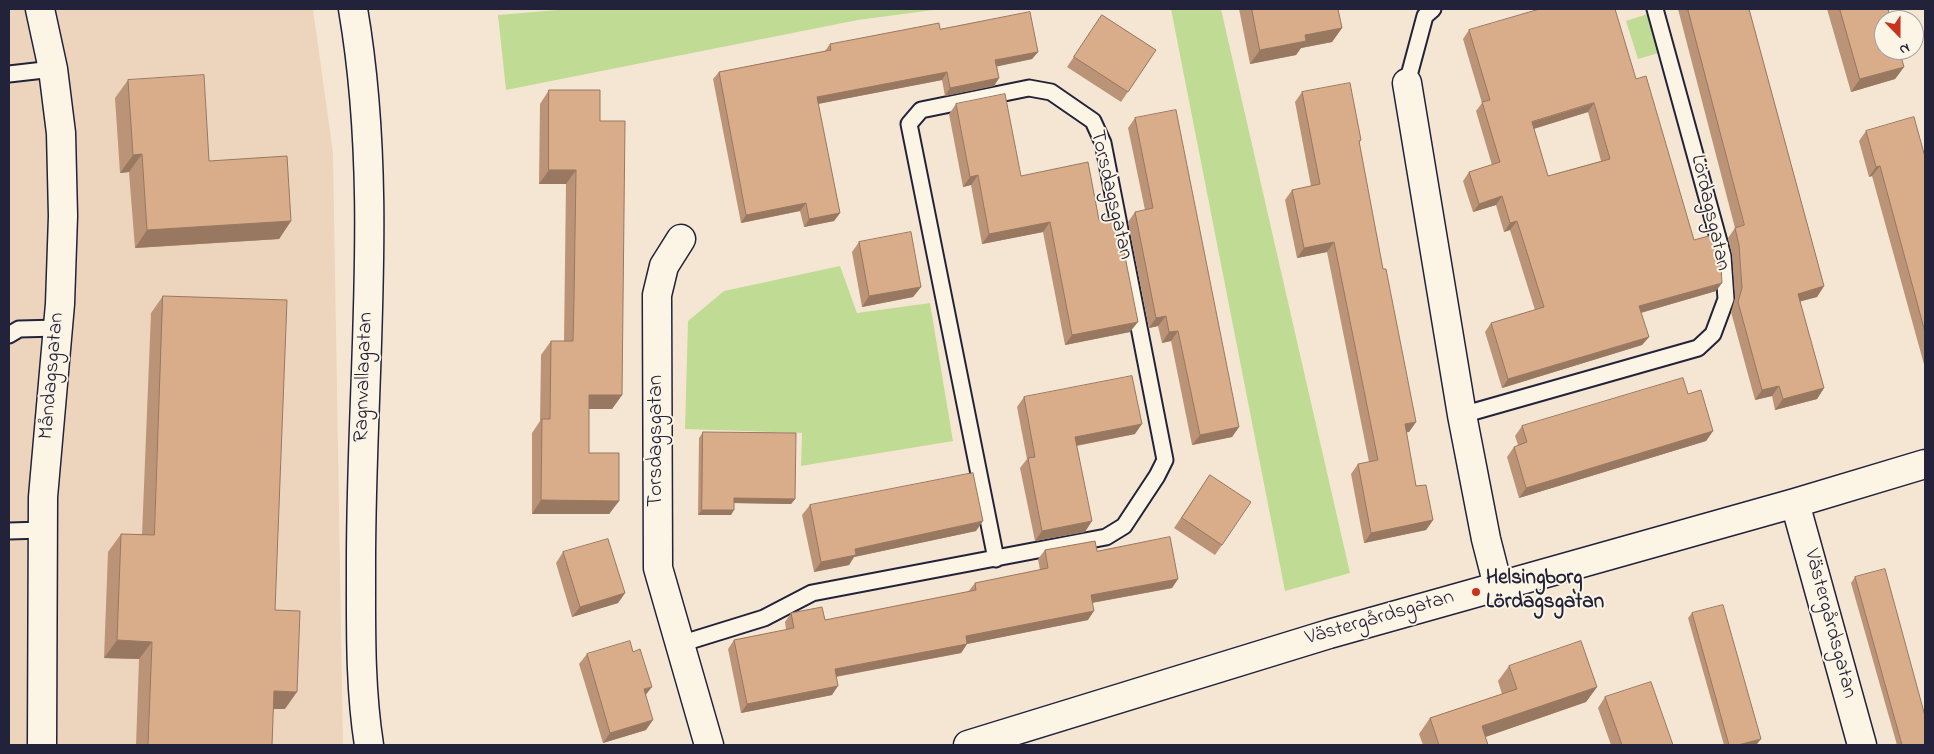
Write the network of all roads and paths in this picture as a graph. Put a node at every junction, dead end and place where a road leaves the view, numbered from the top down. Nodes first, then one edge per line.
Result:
1 (40, 9) edge
2 (353, 9) edge
3 (1433, 9) edge
4 (1655, 9) edge
5 (53, 69) junction
6 (9, 74) edge
7 (1407, 83) joint
8 (681, 239) dead end
9 (58, 328) junction
10 (12, 331) edge
11 (1462, 414) junction
12 (1925, 464) edge
13 (1795, 503) junction
14 (43, 530) junction
15 (9, 531) edge
16 (996, 558) junction
17 (1498, 586) junction
18 (680, 644) junction
19 (42, 745) edge
20 (369, 745) edge
21 (709, 745) edge
22 (968, 745) edge
23 (1862, 745) edge

1 - 5 street, Måndagsgatan
2 - 20 street, Ragnvallagatan
3 - 7 lane
4 - 11 lane, Lördagsgatan
5 - 6 lane
5 - 9 street, Måndagsgatan
7 - 11 street
8 - 18 street, Torsdagsgatan
9 - 10 lane
9 - 14 street, Måndagsgatan
11 - 17 street
12 - 13 street, Västergårdsgatan
13 - 17 street, Västergårdsgatan
13 - 23 street, Västergårdsgatan
14 - 15 lane
14 - 19 street, Måndagsgatan
16 - 16 lane, Torsdagsgatan
16 - 18 lane, Torsdagsgatan
17 - 22 street, Västergårdsgatan
18 - 21 street, Torsdagsgatan

